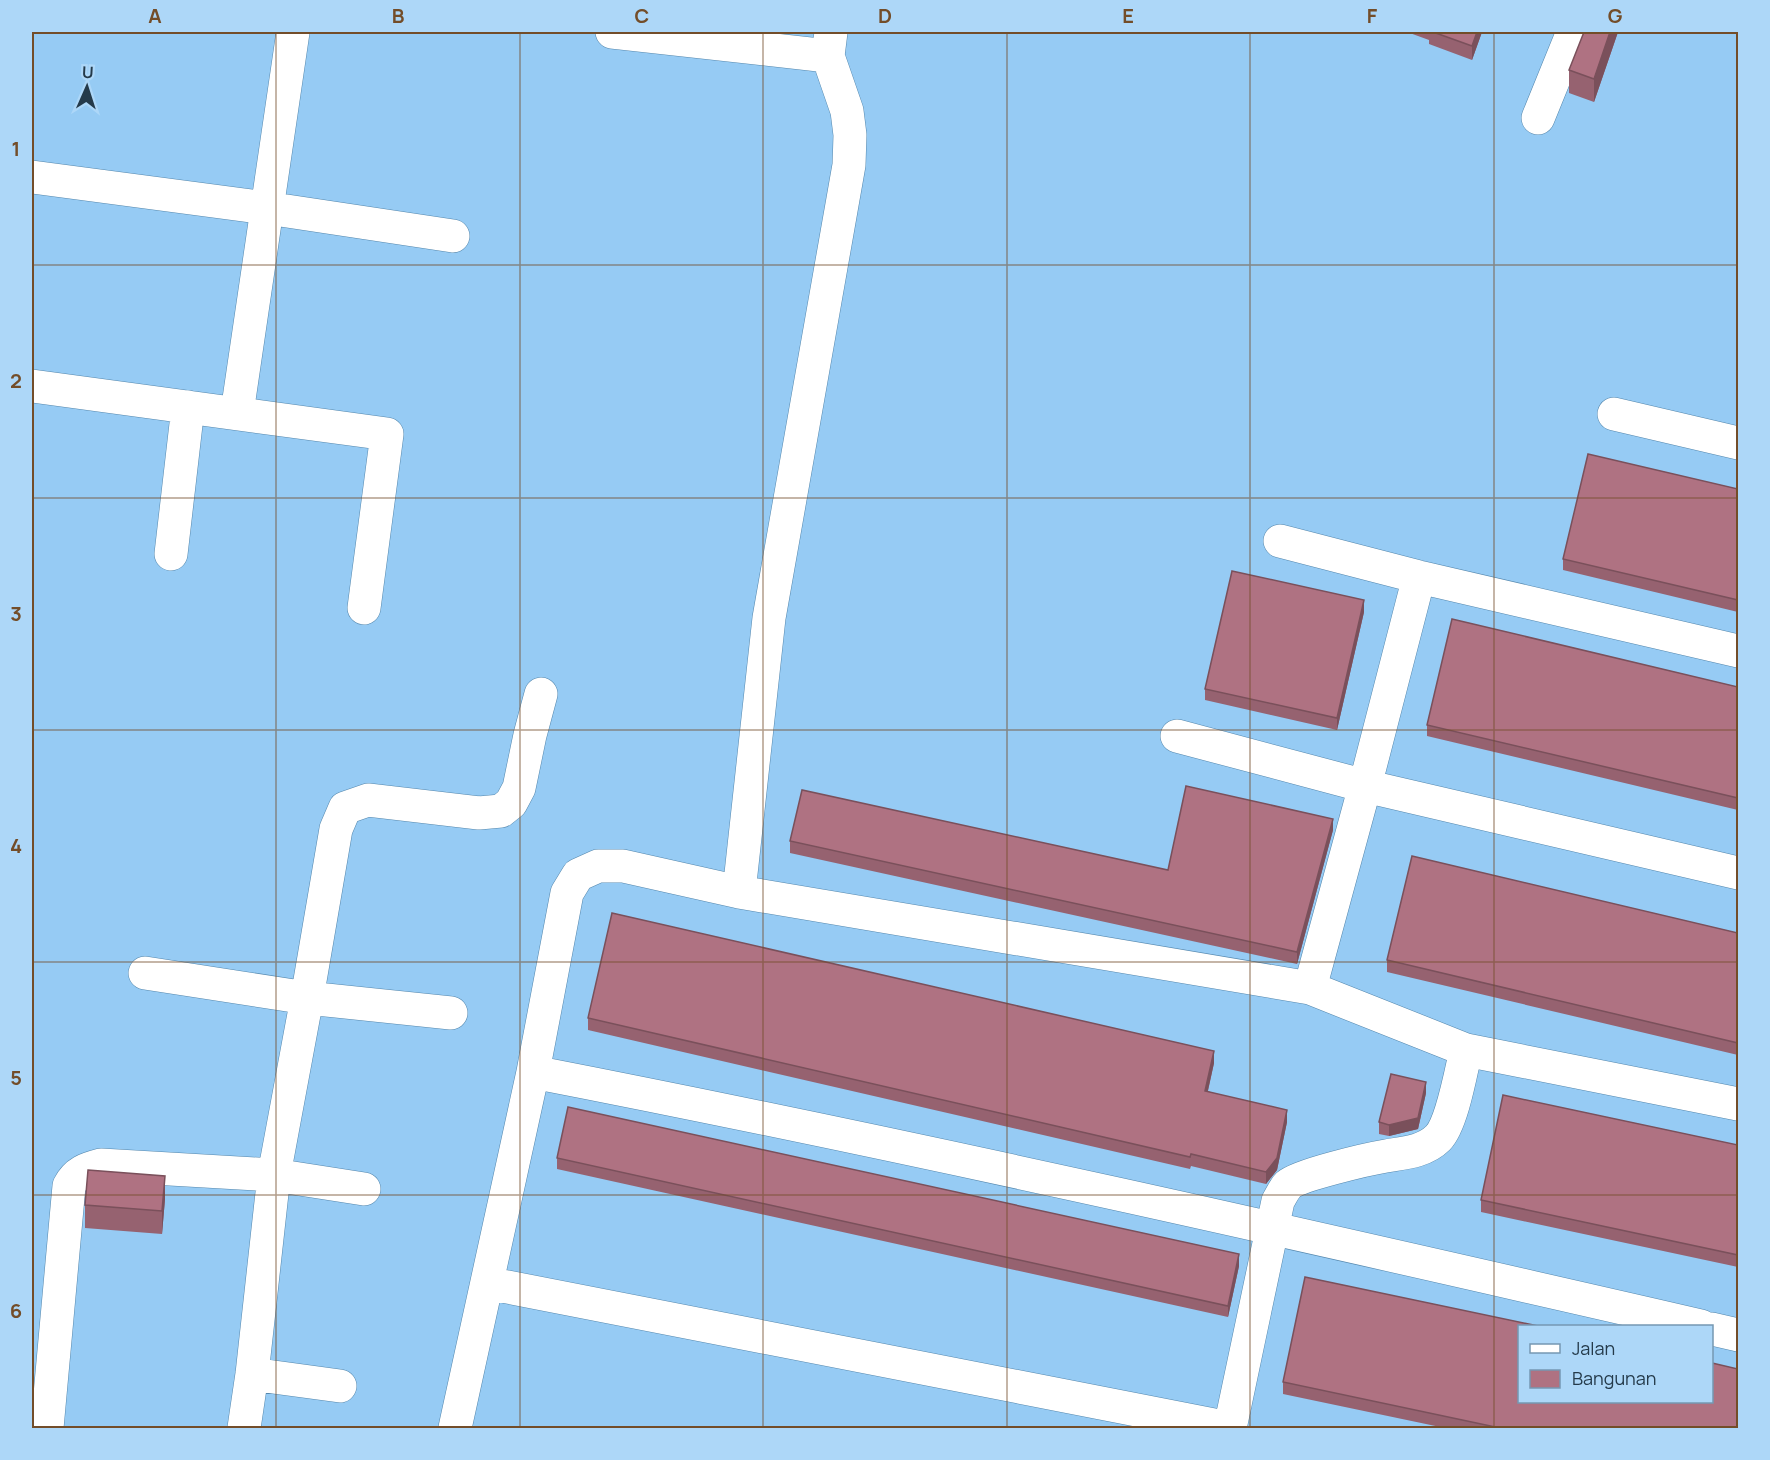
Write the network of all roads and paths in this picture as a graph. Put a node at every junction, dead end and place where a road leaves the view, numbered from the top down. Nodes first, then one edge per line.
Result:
1 (293, 32) edge
2 (612, 32) edge
3 (1573, 32) edge
4 (830, 44) edge
5 (1538, 118) dead end
6 (32, 177) edge
7 (267, 208) junction
8 (453, 236) dead end
9 (32, 386) edge
10 (188, 407) junction
11 (237, 413) junction
12 (1614, 414) dead end
13 (1738, 443) edge
14 (1280, 541) dead end
15 (171, 554) dead end
16 (1419, 577) junction
17 (364, 608) dead end
18 (1738, 651) edge
19 (541, 694) dead end
20 (1178, 736) dead end
21 (1365, 786) junction
22 (1738, 873) edge
23 (739, 891) junction
24 (145, 973) dead end
25 (1310, 988) junction
26 (307, 998) junction
27 (451, 1013) dead end
28 (1466, 1050) junction
29 (533, 1072) junction
30 (1738, 1104) edge
31 (274, 1175) junction
32 (364, 1189) dead end
33 (1272, 1228) junction
34 (487, 1283) junction
35 (1697, 1325) edge
36 (1713, 1329) edge
37 (1738, 1335) edge
38 (252, 1374) junction
39 (340, 1386) dead end
40 (47, 1428) edge
41 (244, 1428) edge
42 (455, 1428) edge
43 (1230, 1428) edge

1 - 7 street
2 - 4 street
3 - 5 street
4 - 23 street
6 - 7 street
7 - 8 street
7 - 11 street
9 - 10 street
10 - 11 street
10 - 15 street
11 - 17 street
12 - 13 street
14 - 16 street
16 - 18 street
16 - 21 street
19 - 26 street
20 - 21 street
21 - 22 street
21 - 25 street
23 - 25 street
23 - 29 street
24 - 26 street
25 - 28 street
26 - 27 street
26 - 31 street
28 - 30 street
28 - 33 street
29 - 33 street
29 - 34 street
31 - 32 street
31 - 38 street
31 - 40 street
33 - 35 street
33 - 43 street
34 - 42 street
34 - 43 street
36 - 37 street
38 - 39 street
38 - 41 street

